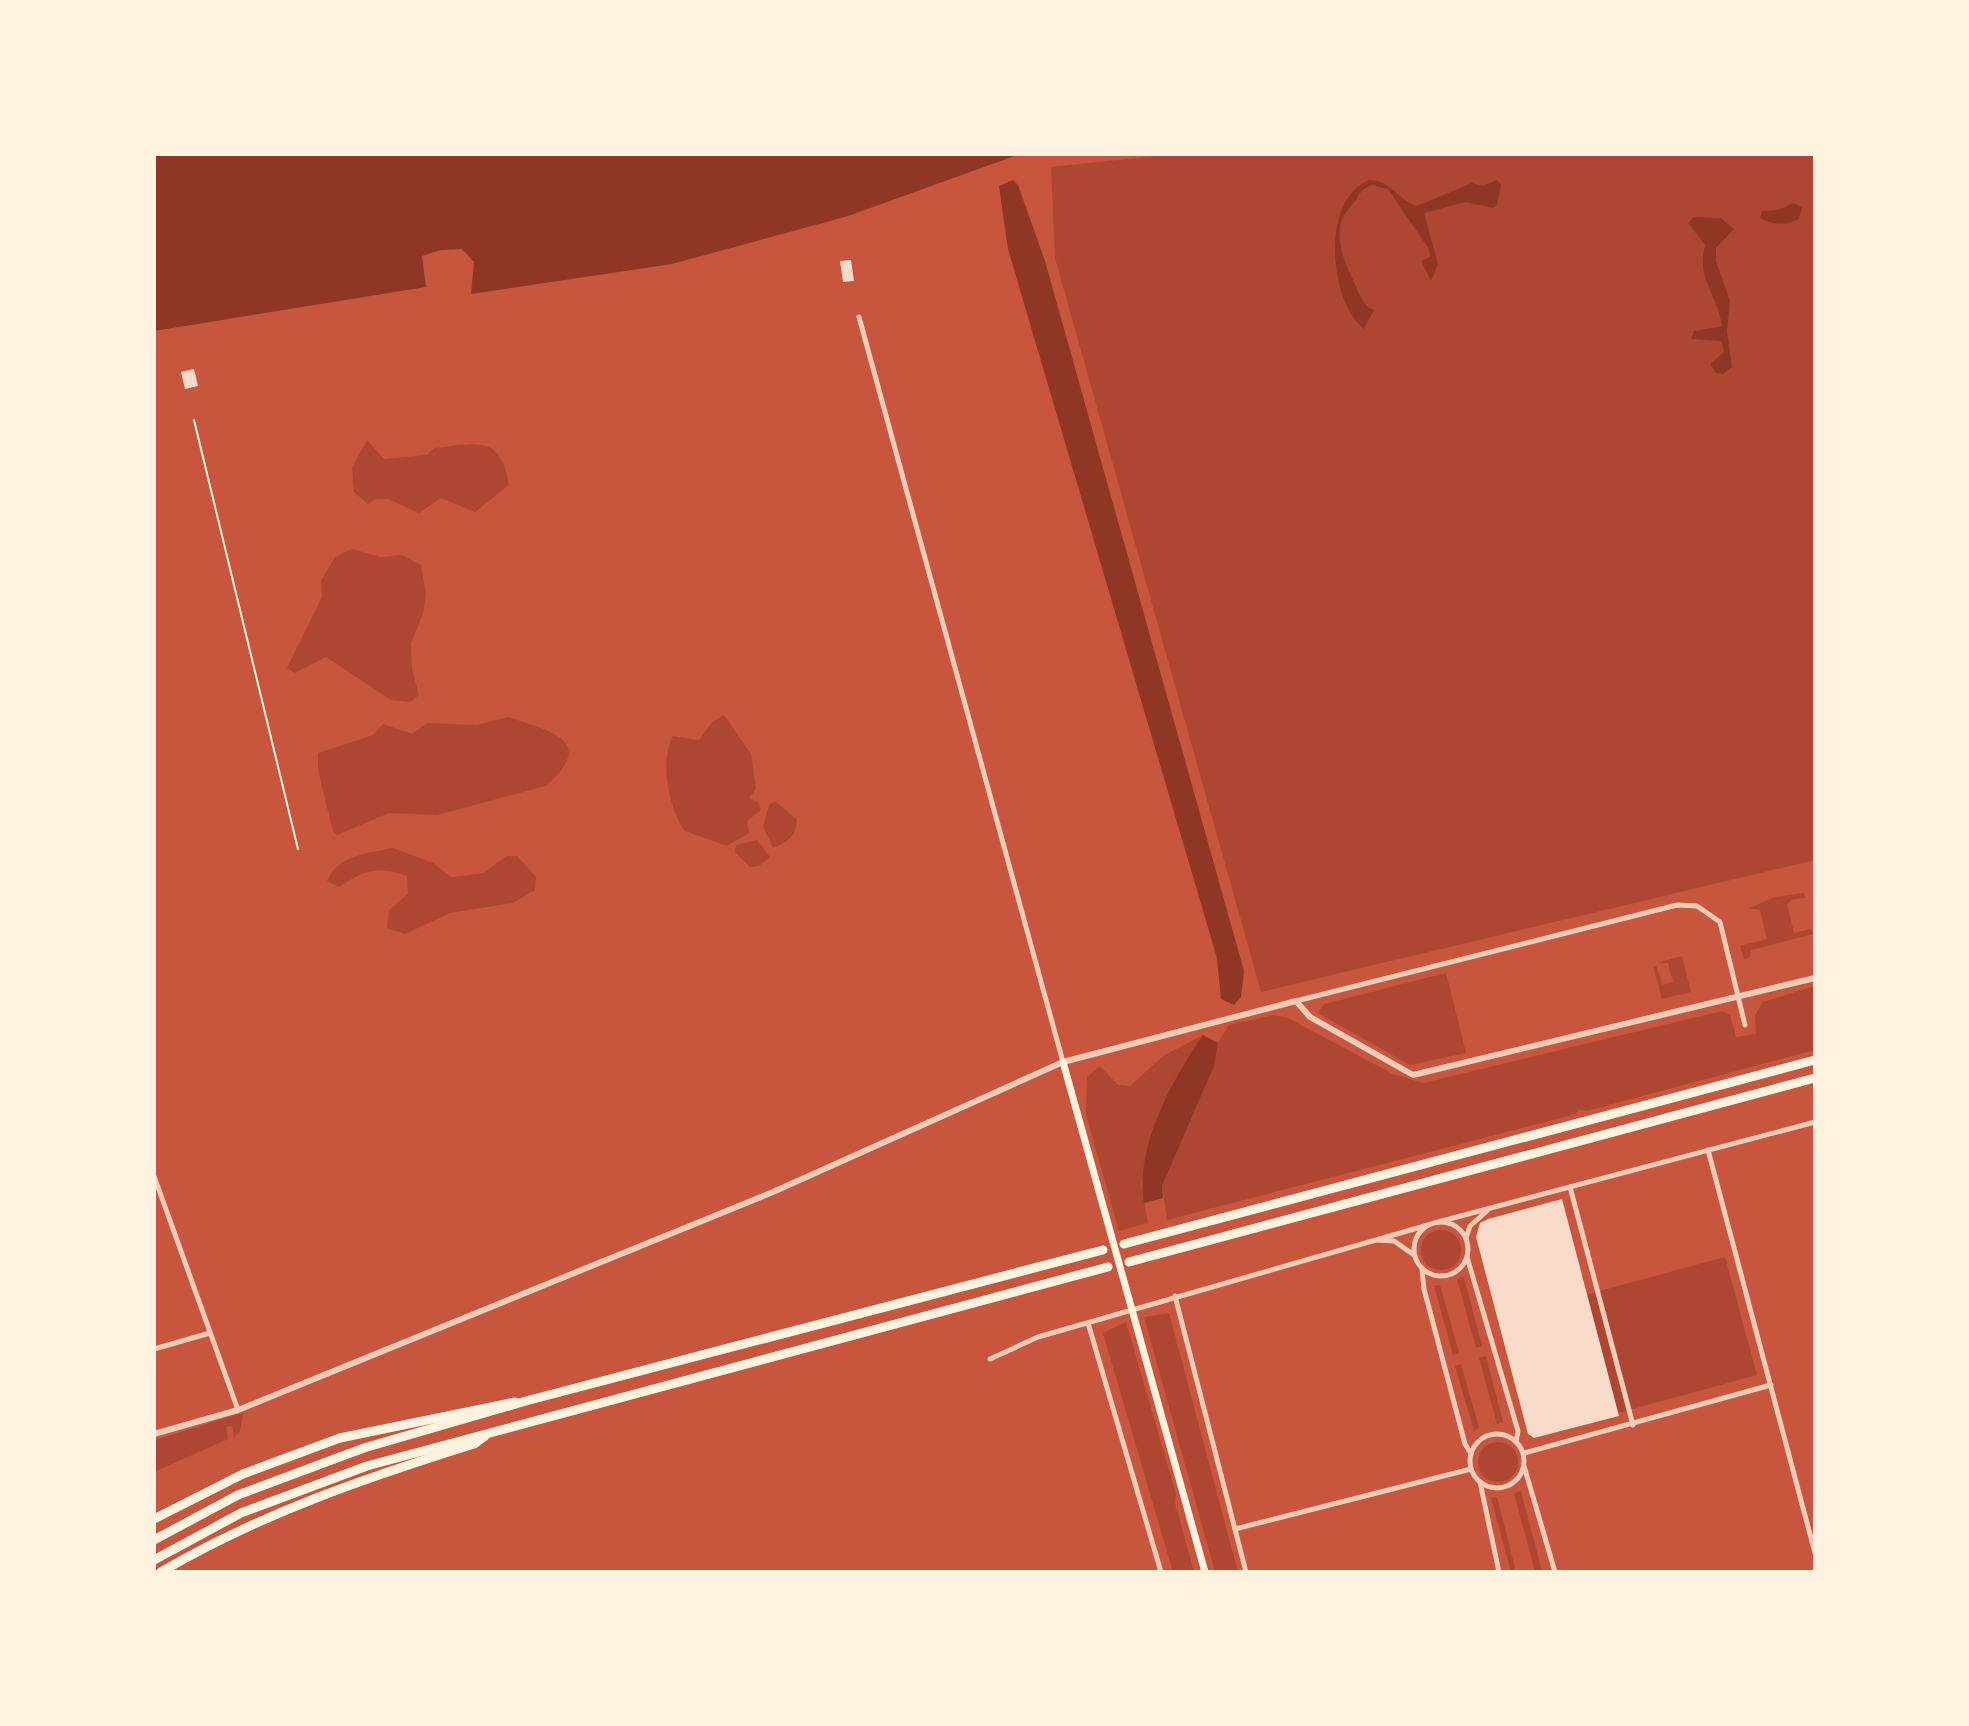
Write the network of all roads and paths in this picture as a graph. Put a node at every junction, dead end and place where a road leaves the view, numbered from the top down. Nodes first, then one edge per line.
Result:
1 (859, 317) dead end
2 (194, 420) dead end
3 (298, 849) dead end
4 (1815, 978) edge
5 (1739, 997) junction
6 (1296, 1001) junction
7 (1745, 1025) dead end
8 (1815, 1060) edge
9 (1063, 1062) junction
10 (1815, 1078) edge
11 (1815, 1122) edge
12 (1708, 1150) junction
13 (154, 1176) edge
14 (1570, 1187) junction
15 (1492, 1207) junction
16 (1438, 1222) junction
17 (1428, 1225) junction
18 (1466, 1238) junction
19 (1376, 1240) junction
20 (1124, 1244) dead end
21 (1103, 1250) dead end
22 (1414, 1255) junction
23 (1467, 1257) junction
24 (1129, 1262) dead end
25 (1108, 1267) dead end
26 (1422, 1270) junction
27 (1175, 1296) junction
28 (1088, 1323) junction
29 (210, 1333) junction
30 (154, 1349) edge
31 (990, 1359) dead end
32 (1771, 1385) junction
33 (526, 1401) junction
34 (238, 1410) junction
35 (1633, 1425) junction
36 (491, 1432) junction
37 (154, 1434) edge
38 (1516, 1442) junction
39 (1524, 1453) junction
40 (1471, 1454) junction
41 (1524, 1466) junction
42 (1471, 1469) junction
43 (1480, 1482) junction
44 (154, 1519) edge
45 (1235, 1529) junction
46 (154, 1540) edge
47 (207, 1546) junction
48 (1815, 1553) edge
49 (154, 1560) edge
50 (161, 1572) edge
51 (174, 1572) edge
52 (1161, 1572) edge
53 (1205, 1572) edge
54 (1246, 1572) edge
55 (1499, 1572) edge
56 (1555, 1572) edge

1 - 9 street
2 - 3 path
4 - 5 street
5 - 6 street
5 - 6 street
5 - 7 street
6 - 9 street
8 - 20 highway
9 - 34 street
9 - 53 main road
10 - 24 highway
11 - 12 street
12 - 14 street
12 - 32 street
13 - 29 street
14 - 15 street
14 - 35 street
15 - 16 street
15 - 18 street
16 - 17 street
16 - 18 street
17 - 19 street
17 - 22 street
18 - 23 street
19 - 22 street
19 - 27 street
21 - 33 highway
22 - 26 street
23 - 26 street
23 - 38 street
25 - 36 highway
26 - 40 street
27 - 28 street
27 - 45 street
28 - 31 street
28 - 52 street
29 - 30 street
29 - 34 street
32 - 35 street
32 - 48 street
33 - 44 highway
33 - 46 highway
34 - 37 street
35 - 39 street
36 - 47 highway
36 - 49 highway
38 - 39 street
38 - 40 street
39 - 41 street
40 - 42 street
41 - 43 street
41 - 56 street
42 - 43 street
42 - 45 street
43 - 55 street
45 - 54 street
47 - 50 highway
47 - 51 highway

